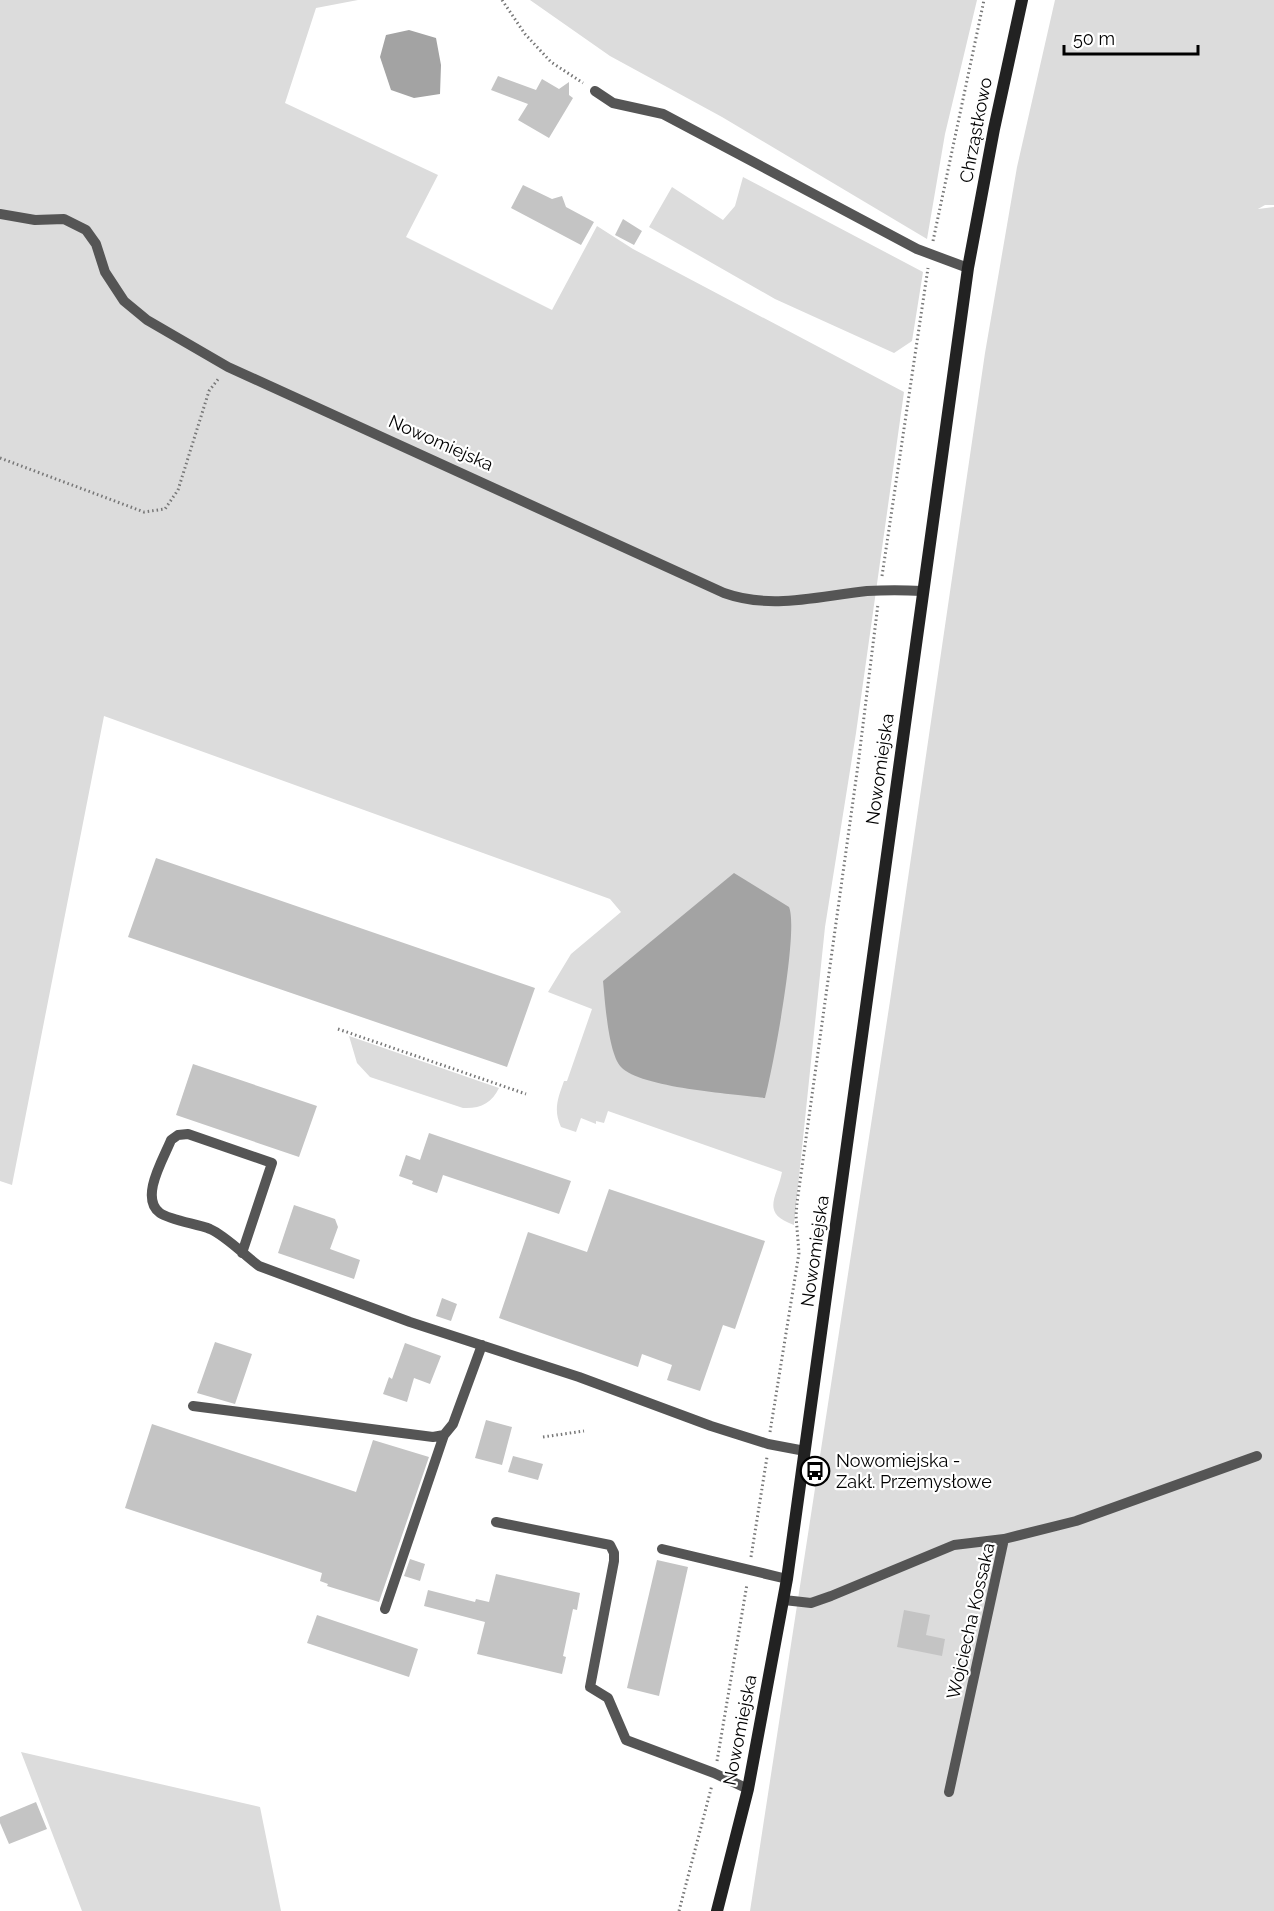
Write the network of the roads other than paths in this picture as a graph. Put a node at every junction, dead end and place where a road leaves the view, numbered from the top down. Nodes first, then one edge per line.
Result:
1 (1022, 0) edge
2 (595, 91) road end
3 (0, 214) edge
4 (968, 268) junction
5 (922, 591) junction
6 (242, 1253) junction
7 (482, 1346) junction
8 (194, 1406) dead end
9 (444, 1435) junction
10 (806, 1451) junction
11 (1257, 1456) dead end
12 (496, 1522) dead end
13 (1004, 1539) junction
14 (662, 1549) dead end
15 (788, 1579) junction
16 (784, 1600) junction
17 (385, 1610) dead end
18 (748, 1789) junction
19 (949, 1792) dead end
20 (717, 1911) edge

1 - 4 street, Chrząstkowo
2 - 4 lane
3 - 5 lane, Nowomiejska
4 - 5 street, Nowomiejska
5 - 10 street, Nowomiejska
6 - 6 lane
6 - 7 lane
7 - 9 lane
7 - 10 lane
8 - 9 lane
9 - 17 lane
10 - 15 street, Nowomiejska
11 - 13 lane, Wojciecha Kossaka
12 - 18 lane
13 - 16 lane
13 - 19 lane, Wojciecha Kossaka
14 - 15 lane
15 - 16 street, Nowomiejska
16 - 18 street, Nowomiejska
18 - 20 street, Nowomiejska

